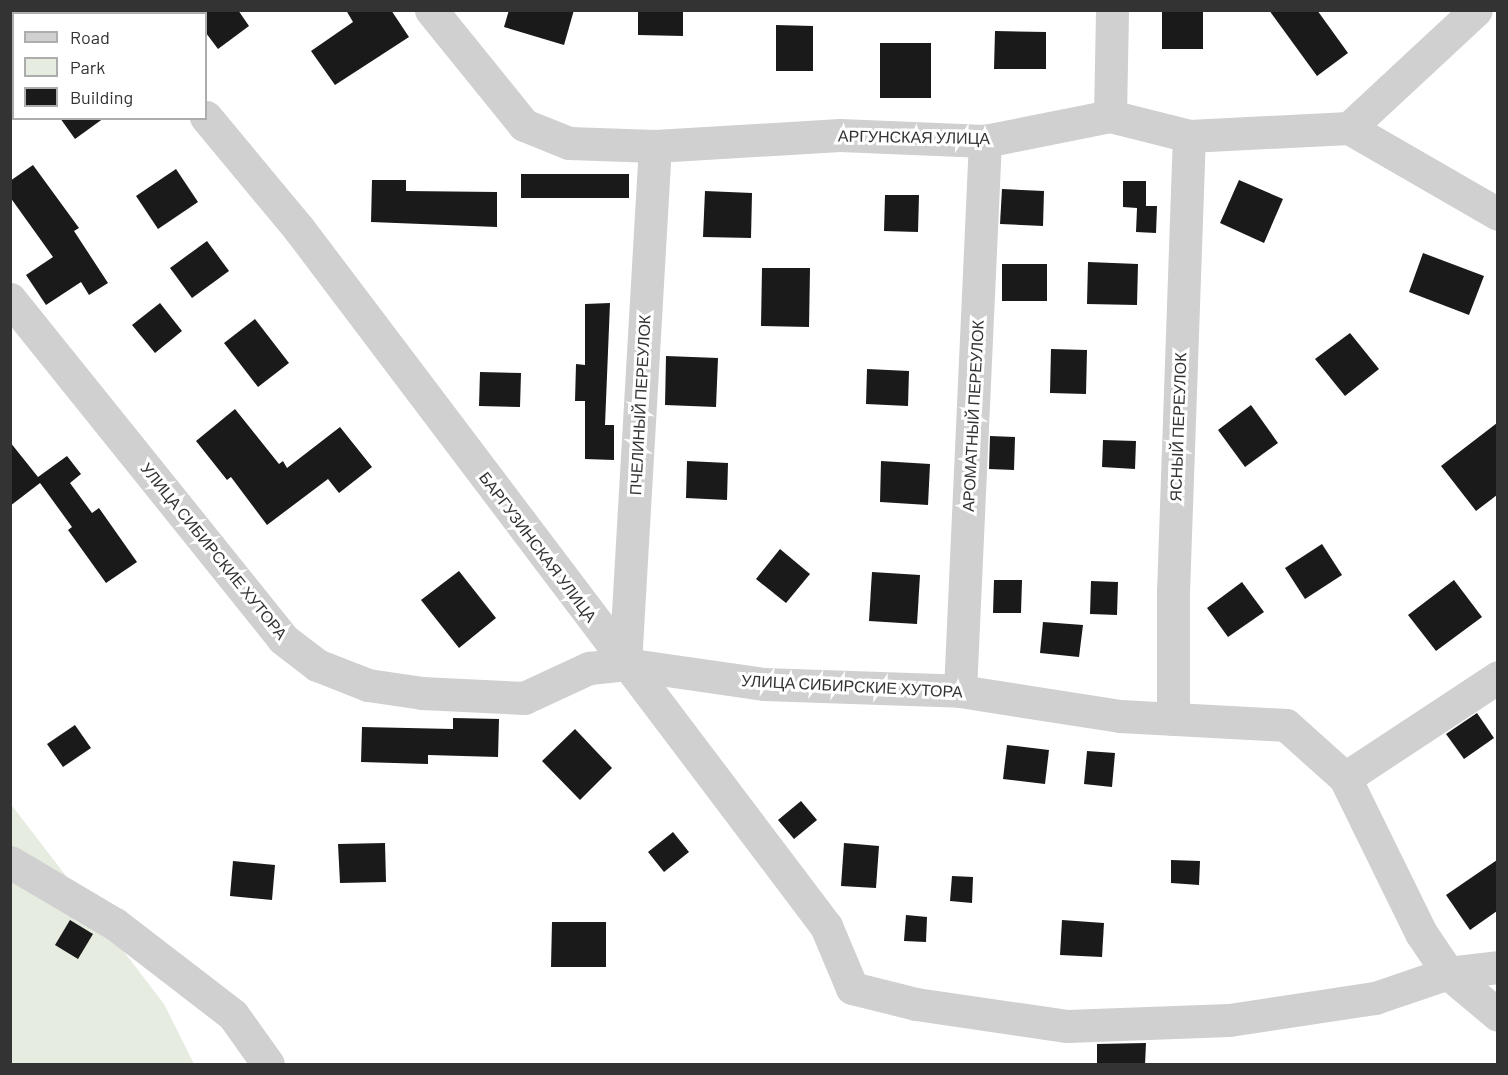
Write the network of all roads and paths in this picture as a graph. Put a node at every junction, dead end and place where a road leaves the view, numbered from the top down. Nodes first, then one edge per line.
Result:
1 (431, 10) edge
2 (1112, 10) edge
3 (1476, 10) edge
4 (1110, 116) junction
5 (207, 118) edge
6 (1349, 128) junction
7 (1189, 136) junction
8 (985, 141) junction
9 (655, 146) junction
10 (1497, 214) edge
11 (10, 299) edge
12 (625, 664) junction
13 (1497, 677) edge
14 (960, 691) junction
15 (1173, 719) junction
16 (1345, 778) junction
17 (10, 861) edge
18 (1497, 967) edge
19 (1448, 973) junction
20 (1497, 1015) edge
21 (268, 1065) edge

1 - 9 street, АРГУНСКАЯ УЛИЦА
2 - 4 street
3 - 6 street
4 - 7 street, АРГУНСКАЯ УЛИЦА
4 - 8 street, АРГУНСКАЯ УЛИЦА
5 - 12 street, БАРГУЗИНСКАЯ УЛИЦА
6 - 7 street, АРГУНСКАЯ УЛИЦА
6 - 10 street
7 - 15 street, ЯСНЫЙ ПЕРЕУЛОК
8 - 9 street, АРГУНСКАЯ УЛИЦА
8 - 14 street, АРОМАТНЫЙ ПЕРЕУЛОК
9 - 12 street, ПЧЕЛИНЫЙ ПЕРЕУЛОК
11 - 12 street, УЛИЦА СИБИРСКИЕ ХУТОРА
12 - 14 street, УЛИЦА СИБИРСКИЕ ХУТОРА
12 - 19 street, БАРГУЗИНСКАЯ УЛИЦА
13 - 16 street
14 - 15 street, УЛИЦА СИБИРСКИЕ ХУТОРА
15 - 16 street, УЛИЦА СИБИРСКИЕ ХУТОРА
16 - 19 street
17 - 21 street
18 - 19 street
19 - 20 street

